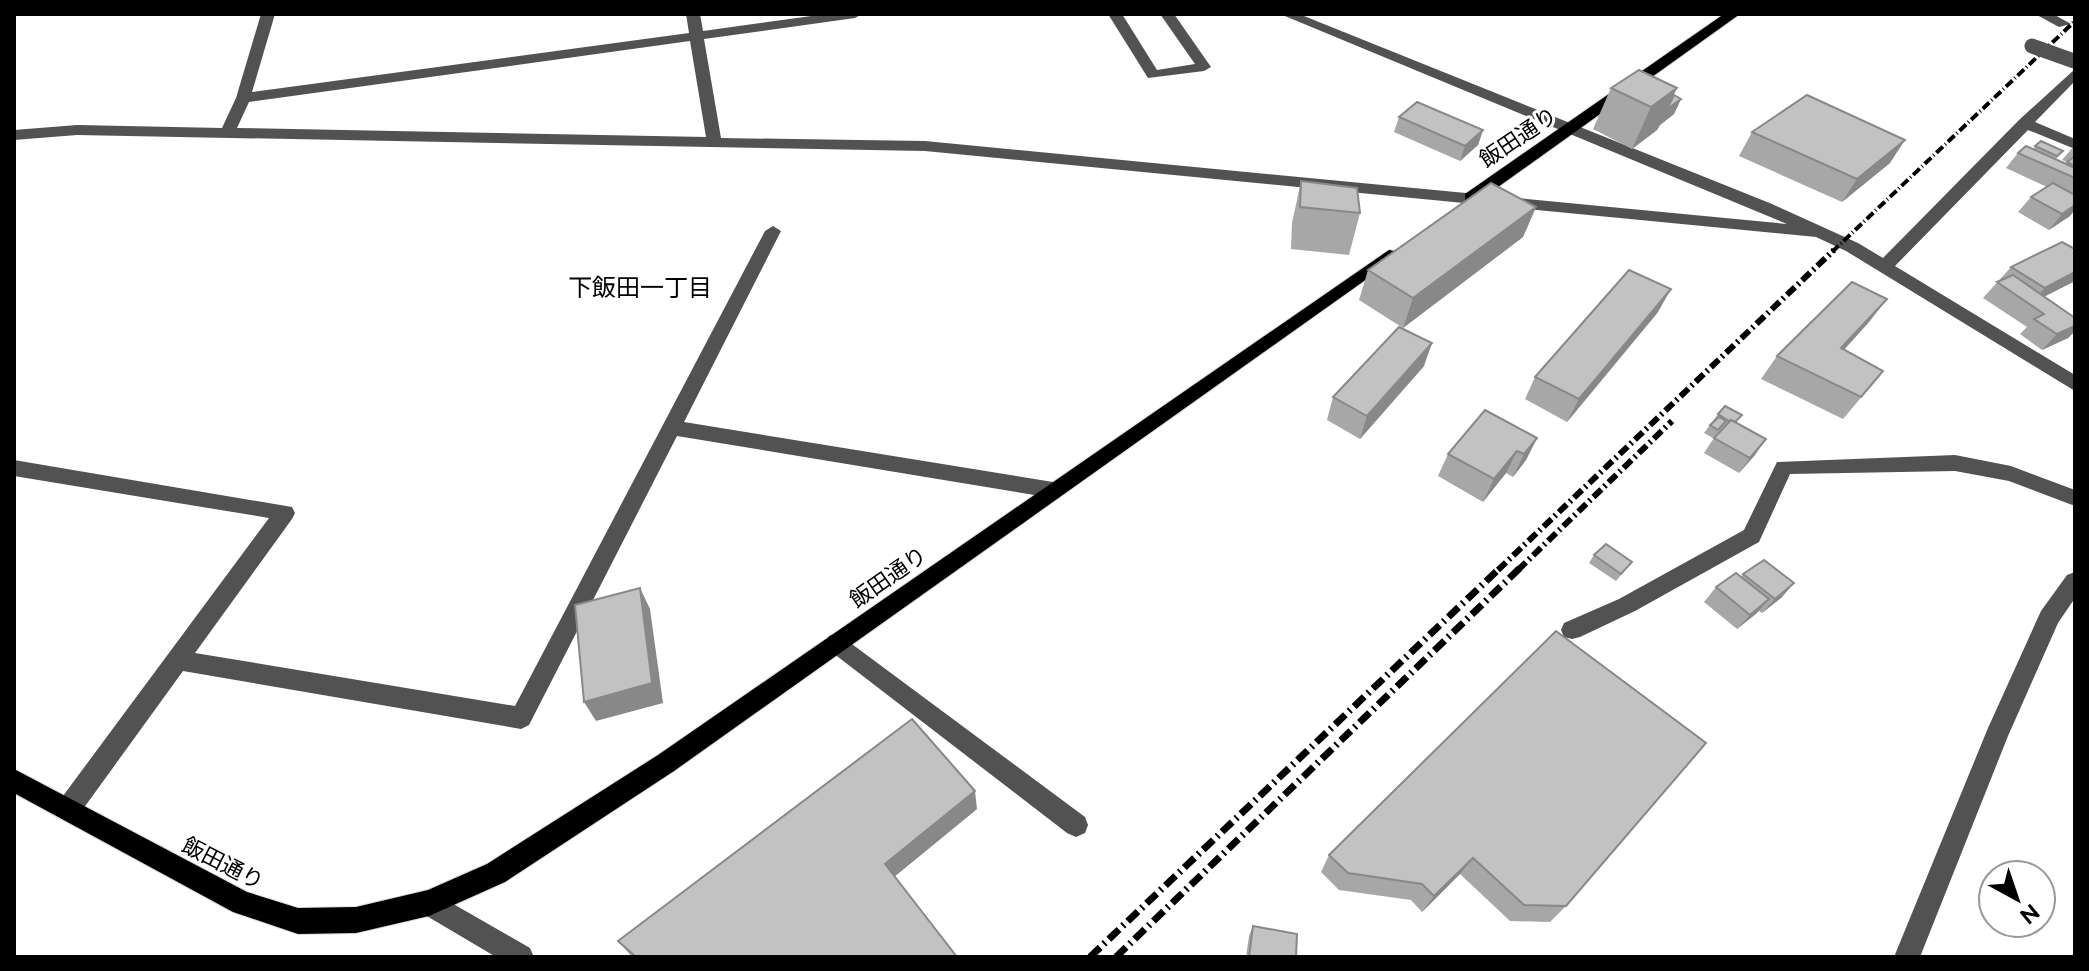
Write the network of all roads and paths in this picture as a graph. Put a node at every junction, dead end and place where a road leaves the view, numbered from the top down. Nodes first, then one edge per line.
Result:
1 (268, 14) edge
2 (693, 14) edge
3 (855, 14) edge
4 (1115, 14) edge
5 (1167, 14) edge
6 (1287, 14) edge
7 (1329, 14) edge
8 (1733, 14) edge
9 (2042, 14) edge
10 (1307, 22) junction
11 (2064, 24) dead end
12 (697, 36) junction
13 (2032, 46) dead end
14 (2074, 67) edge
15 (243, 98) junction
16 (2024, 123) junction
17 (1571, 130) junction
18 (227, 133) junction
19 (14, 135) edge
20 (714, 143) junction
21 (2075, 144) edge
22 (1467, 201) junction
23 (1441, 219) edge
24 (773, 231) dead end
25 (1819, 232) junction
26 (1403, 246) edge
27 (1886, 265) junction
28 (2075, 384) edge
29 (674, 428) junction
30 (14, 468) edge
31 (1053, 490) junction
32 (2075, 498) edge
33 (2075, 581) edge
34 (1572, 630) dead end
35 (837, 643) junction
36 (178, 660) junction
37 (14, 780) edge
38 (69, 808) junction
39 (1076, 825) dead end
40 (429, 903) junction
41 (521, 957) edge
42 (1907, 957) edge

1 - 15 street
2 - 12 street
3 - 12 street
4 - 5 street
6 - 10 street
7 - 10 street
8 - 17 main road, 飯田通り
9 - 11 street
10 - 17 street
12 - 15 street
12 - 20 street
13 - 14 street, bridge
14 - 16 street
15 - 18 street
16 - 21 street
16 - 27 street
17 - 22 main road, 飯田通り
17 - 25 street
18 - 19 street
18 - 20 street
20 - 22 street
22 - 23 main road, 飯田通り
22 - 25 street
24 - 29 street
25 - 27 street
26 - 31 main road, 飯田通り
27 - 28 street
29 - 31 street
29 - 36 street
30 - 36 street
31 - 35 main road, 飯田通り
32 - 34 street
33 - 42 street
35 - 39 street
35 - 40 main road, 飯田通り
36 - 38 street
37 - 38 main road, 飯田通り
38 - 40 main road, 飯田通り
40 - 41 street

